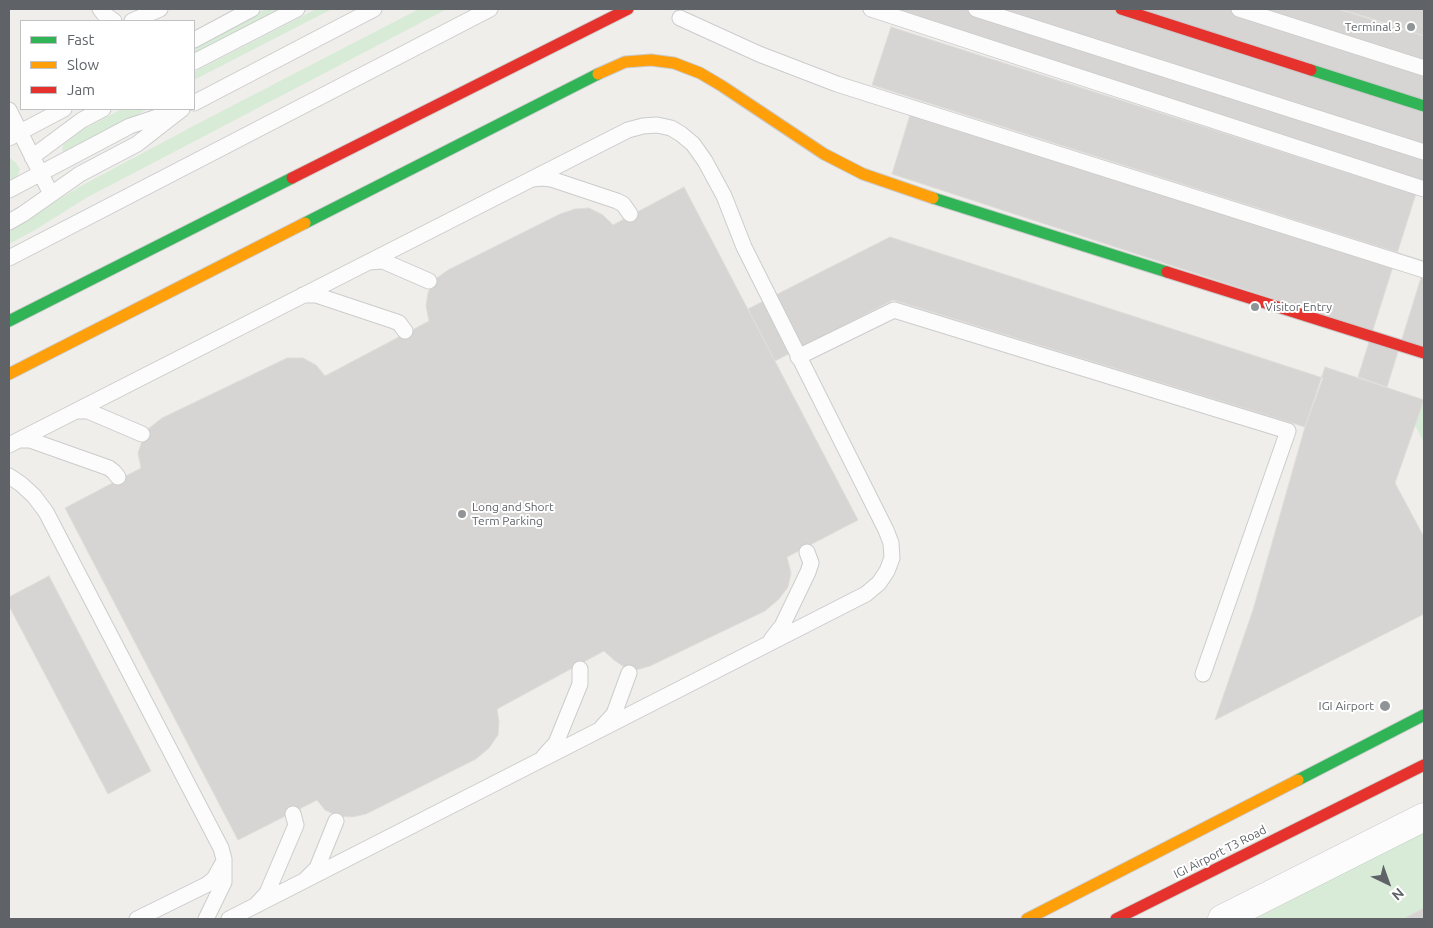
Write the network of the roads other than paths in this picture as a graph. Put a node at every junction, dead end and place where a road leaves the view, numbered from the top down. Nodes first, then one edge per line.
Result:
1 (100, 9) edge
2 (160, 9) edge
3 (252, 9) edge
4 (296, 9) edge
5 (374, 9) edge
6 (490, 9) edge
7 (628, 9) edge
8 (871, 9) edge
9 (976, 9) edge
10 (1121, 9) edge
11 (1239, 9) edge
12 (680, 18) dead end
13 (113, 20) edge
14 (134, 20) edge
15 (195, 39) edge
16 (195, 61) edge
17 (1424, 68) edge
18 (195, 102) edge
19 (1424, 106) edge
20 (9, 110) edge
21 (62, 110) edge
22 (101, 110) edge
23 (179, 110) edge
24 (181, 110) edge
25 (15, 135) edge
26 (1424, 152) edge
27 (32, 157) junction
28 (40, 174) junction
29 (529, 180) junction
30 (1424, 189) edge
31 (9, 190) edge
32 (51, 194) junction
33 (630, 214) dead end
34 (9, 222) edge
35 (9, 258) edge
36 (368, 262) junction
37 (1424, 270) edge
38 (429, 281) dead end
39 (303, 295) junction
40 (9, 321) edge
41 (405, 331) dead end
42 (1424, 353) edge
43 (798, 357) junction
44 (9, 374) edge
45 (76, 411) junction
46 (142, 434) dead end
47 (14, 443) edge
48 (9, 476) edge
49 (118, 477) dead end
50 (807, 552) dead end
51 (764, 646) junction
52 (580, 669) dead end
53 (629, 673) dead end
54 (1203, 674) dead end
55 (1424, 715) edge
56 (598, 731) junction
57 (537, 762) junction
58 (1424, 765) edge
59 (293, 814) dead end
60 (1424, 816) edge
61 (336, 821) dead end
62 (224, 859) junction
63 (301, 884) junction
64 (254, 908) junction
65 (137, 919) edge
66 (206, 919) edge
67 (229, 919) edge
68 (1027, 919) edge
69 (1116, 919) edge
70 (1222, 919) edge

1 - 13 lane
2 - 14 lane
3 - 15 lane
4 - 16 lane
5 - 18 lane
6 - 35 lane
7 - 40 main road
8 - 30 lane
9 - 26 lane
10 - 19 main road
11 - 17 lane
12 - 37 lane
20 - 25 lane
21 - 25 lane
22 - 27 lane
23 - 28 lane
24 - 32 lane
25 - 27 lane
27 - 28 lane
28 - 31 lane
28 - 32 lane
29 - 33 lane
29 - 36 lane
29 - 43 lane
32 - 34 lane
36 - 38 lane
36 - 39 lane
39 - 41 lane
39 - 45 lane
42 - 44 main road
43 - 51 lane
43 - 54 lane
45 - 46 lane
45 - 47 lane
47 - 49 lane
48 - 62 lane
50 - 51 lane
51 - 56 lane
52 - 57 lane
53 - 56 lane
55 - 68 main road
56 - 57 lane
57 - 63 lane
58 - 69 main road, IGI Airport T3 Road
59 - 64 lane
60 - 70 street
61 - 63 lane
62 - 65 lane
62 - 66 lane
63 - 64 lane
64 - 67 lane

